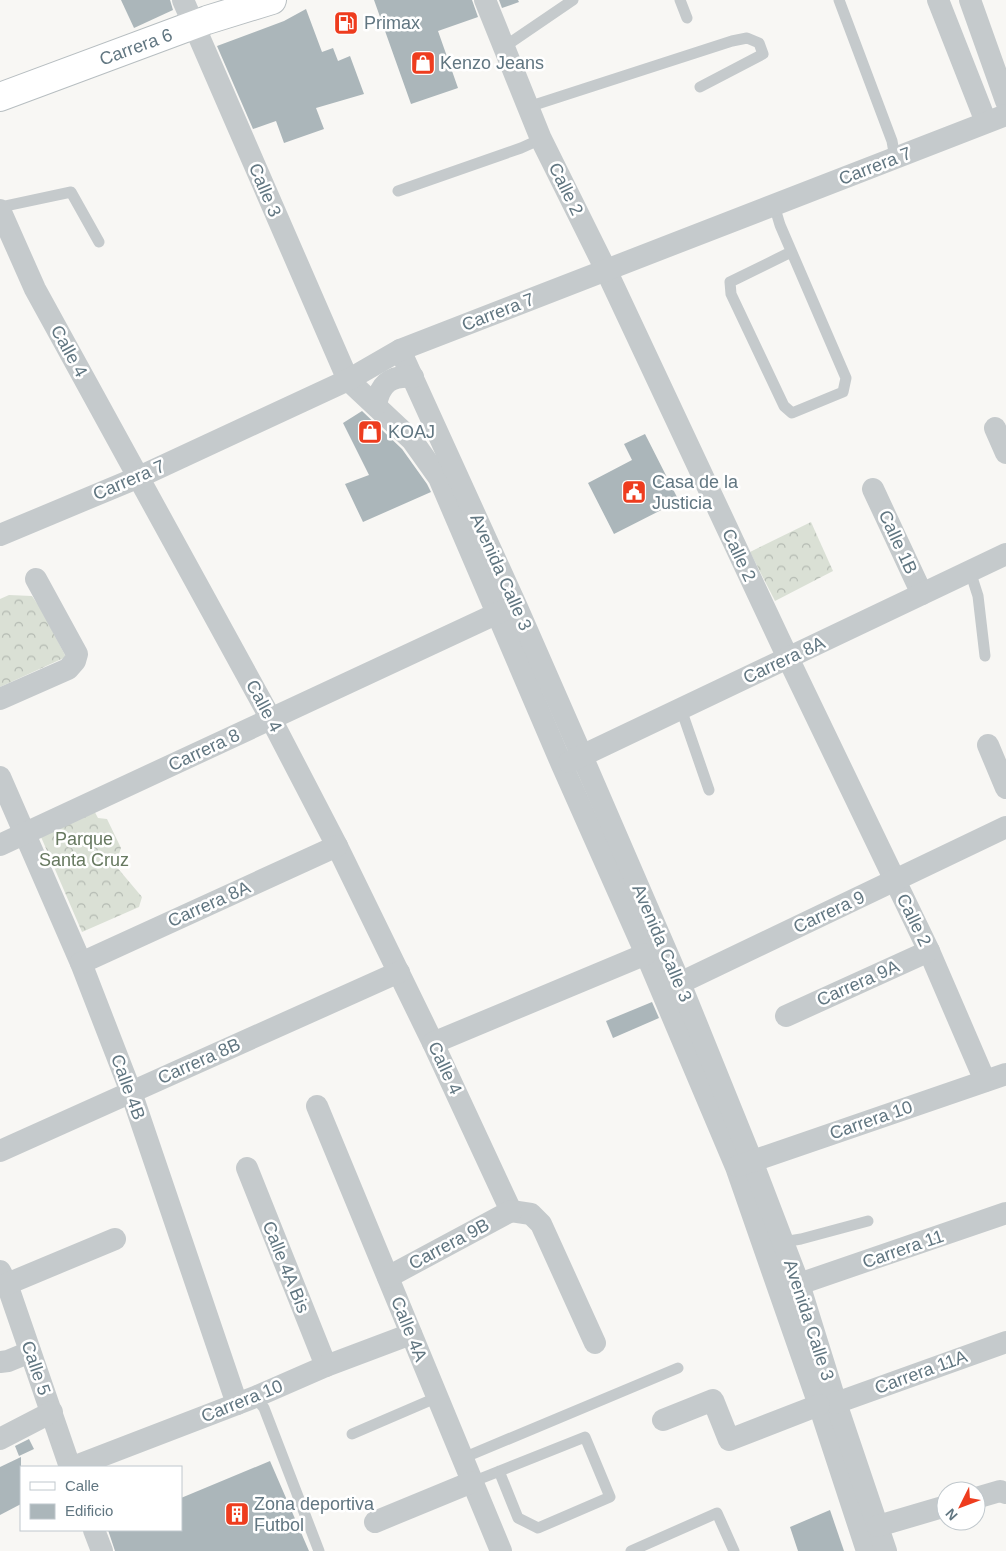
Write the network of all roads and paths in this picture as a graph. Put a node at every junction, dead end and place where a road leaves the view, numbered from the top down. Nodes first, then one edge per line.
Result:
1 (182, 0) edge
2 (272, 0) edge
3 (484, 0) edge
4 (573, 0) edge
5 (680, 0) edge
6 (840, 0) edge
7 (938, 0) edge
8 (970, 0) edge
9 (686, 18) dead end
10 (194, 25) junction
11 (504, 48) junction
12 (700, 87) dead end
13 (0, 97) edge
14 (1006, 101) edge
15 (528, 107) junction
16 (996, 119) edge
17 (541, 139) junction
18 (895, 158) junction
19 (398, 191) dead end
20 (774, 205) junction
21 (0, 209) edge
22 (99, 242) dead end
23 (791, 252) junction
24 (606, 270) junction
25 (400, 350) junction
26 (413, 377) junction
27 (348, 380) junction
28 (376, 405) junction
29 (995, 428) dead end
30 (1006, 454) edge
31 (139, 477) junction
32 (873, 489) dead end
33 (0, 535) edge
34 (1006, 554) edge
35 (970, 571) junction
36 (36, 579) dead end
37 (922, 594) junction
38 (507, 609) junction
39 (985, 656) dead end
40 (788, 658) junction
41 (0, 699) edge
42 (681, 709) junction
43 (271, 719) junction
44 (988, 745) dead end
45 (582, 756) junction
46 (562, 766) junction
47 (0, 777) edge
48 (1006, 788) edge
49 (709, 790) dead end
50 (1006, 827) edge
51 (24, 834) junction
52 (0, 845) edge
53 (337, 846) junction
54 (895, 880) junction
55 (929, 951) junction
56 (646, 954) junction
57 (80, 962) junction
58 (399, 972) junction
59 (680, 983) junction
60 (786, 1016) dead end
61 (433, 1043) junction
62 (1006, 1074) edge
63 (985, 1081) junction
64 (131, 1092) junction
65 (316, 1106) dead end
66 (0, 1152) edge
67 (744, 1164) junction
68 (247, 1168) dead end
69 (511, 1211) junction
70 (1006, 1213) edge
71 (868, 1221) dead end
72 (115, 1238) dead end
73 (783, 1242) junction
74 (2, 1275) edge
75 (388, 1277) junction
76 (799, 1284) junction
77 (411, 1334) junction
78 (1006, 1342) edge
79 (595, 1343) dead end
80 (30, 1352) junction
81 (0, 1362) edge
82 (326, 1366) junction
83 (678, 1368) dead end
84 (438, 1397) junction
85 (246, 1401) junction
86 (828, 1404) junction
87 (52, 1412) junction
88 (663, 1420) dead end
89 (352, 1434) dead end
90 (0, 1438) edge
91 (463, 1458) junction
92 (71, 1466) edge
93 (74, 1466) edge
94 (498, 1471) junction
95 (472, 1482) junction
96 (1006, 1493) edge
97 (986, 1495) edge
98 (936, 1509) edge
99 (374, 1522) dead end
100 (878, 1526) junction
101 (94, 1531) edge
102 (102, 1551) edge
103 (319, 1551) edge
104 (501, 1551) edge
105 (631, 1551) edge
106 (734, 1551) edge
107 (867, 1551) edge
108 (886, 1551) edge

1 - 10 street, Calle 3
2 - 10 main road, Carrera 6
3 - 11 street, Calle 2
4 - 11 lane
5 - 9 lane
6 - 18 lane
7 - 16 street
8 - 14 street
10 - 13 main road, Carrera 6
10 - 27 street, Calle 3
11 - 15 street, Calle 2
12 - 15 lane
15 - 17 street, Calle 2
16 - 18 street, Carrera 7
17 - 19 lane
17 - 24 street, Calle 2
18 - 20 street, Carrera 7
20 - 23 lane
20 - 24 street, Carrera 7
21 - 22 lane
21 - 31 street, Calle 4
23 - 23 lane
24 - 25 street, Carrera 7
24 - 40 street, Calle 2
25 - 26 street, Avenida Calle 3
25 - 27 street, Carrera 7
26 - 28 street
26 - 38 street, Avenida Calle 3
27 - 28 street, Avenida Calle 3
27 - 31 street, Carrera 7
28 - 38 street, Avenida Calle 3
29 - 30 street
31 - 33 street, Carrera 7
31 - 43 street, Calle 4
32 - 37 street, Calle 1B
34 - 35 street, Carrera 8A
35 - 37 street, Carrera 8A
35 - 39 lane
36 - 41 street
37 - 40 street, Carrera 8A
38 - 43 street, Carrera 8
38 - 45 street, Avenida Calle 3
38 - 46 street, Avenida Calle 3
40 - 42 street, Carrera 8A
40 - 54 street, Calle 2
42 - 45 street, Carrera 8A
42 - 49 lane
43 - 51 street, Carrera 8
43 - 53 street, Calle 4
44 - 48 street
45 - 46 street, Carrera 8A
45 - 59 street, Avenida Calle 3
46 - 56 street, Avenida Calle 3
47 - 51 street, Calle 4B
50 - 54 street, Carrera 9
51 - 52 street, Carrera 8
51 - 57 street, Calle 4B
53 - 57 street, Carrera 8A
53 - 58 street, Calle 4
54 - 55 street, Calle 2
54 - 59 street, Carrera 9
55 - 60 street, Carrera 9A
55 - 63 street, Calle 2
56 - 61 street
56 - 67 street, Avenida Calle 3
57 - 64 street, Calle 4B
58 - 61 street, Calle 4
58 - 64 street, Carrera 8B
59 - 67 street, Avenida Calle 3
61 - 69 street, Calle 4
62 - 63 street, Carrera 10
63 - 67 street, Carrera 10
64 - 66 street, Carrera 8B
64 - 85 street, Calle 4B
65 - 75 street, Calle 4A
67 - 73 street, Avenida Calle 3
67 - 86 street, Avenida Calle 3
68 - 82 street, Calle 4A Bis
69 - 75 street, Carrera 9B
69 - 79 street
70 - 76 street, Carrera 11
71 - 73 lane
72 - 74 street
73 - 76 street, Avenida Calle 3
74 - 80 street, Calle 5
75 - 77 street, Calle 4A
76 - 86 street, Avenida Calle 3
77 - 82 street, Carrera 10
77 - 84 street, Calle 4A
78 - 86 street, Carrera 11A
80 - 81 street
80 - 87 street, Calle 5
82 - 85 street, Carrera 10
83 - 91 lane
84 - 89 lane
84 - 91 street, Calle 4A
85 - 93 street, Carrera 10
85 - 103 lane
86 - 88 street, Carrera 11A
86 - 100 street, Avenida Calle 3
86 - 107 street, Avenida Calle 3
87 - 90 street
87 - 92 street, Calle 5
91 - 95 street, Calle 4A
94 - 94 lane
94 - 95 lane
95 - 99 street
95 - 104 street, Calle 4A
96 - 97 street
98 - 100 street
100 - 108 street, Avenida Calle 3
101 - 102 street
105 - 106 lane

